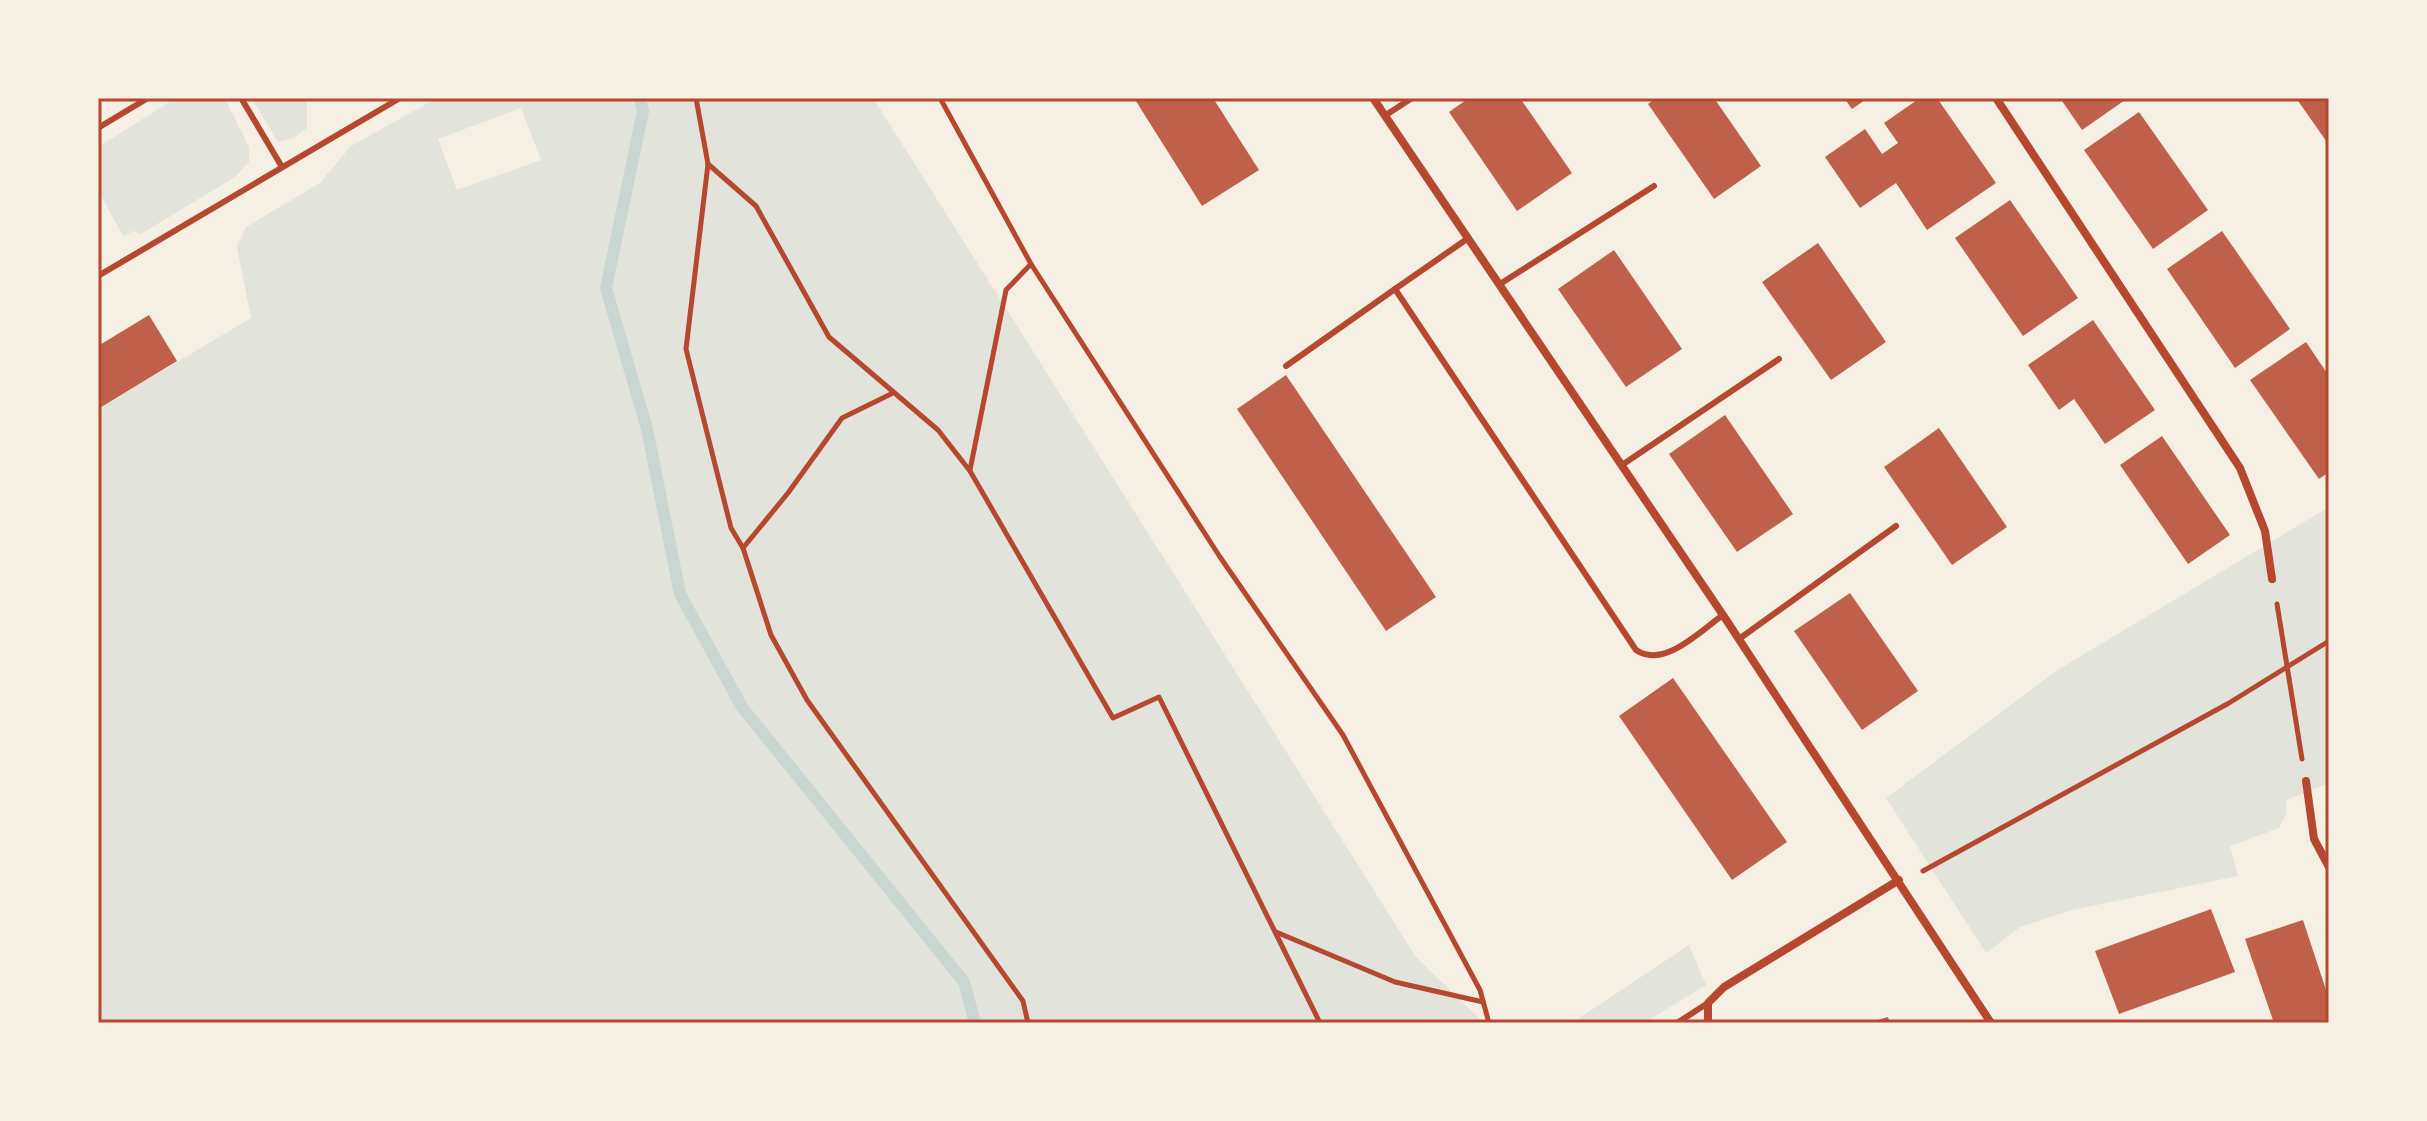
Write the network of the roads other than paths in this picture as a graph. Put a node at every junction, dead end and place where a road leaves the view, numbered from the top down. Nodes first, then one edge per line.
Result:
1 (148, 98) edge
2 (241, 98) edge
3 (400, 98) edge
4 (1373, 98) edge
5 (1412, 98) edge
6 (1996, 98) edge
7 (1386, 115) junction
8 (98, 128) edge
9 (282, 167) junction
10 (1654, 186) dead end
11 (1467, 239) junction
12 (98, 276) edge
13 (1500, 284) junction
14 (1395, 289) junction
15 (1779, 359) dead end
16 (1286, 366) dead end
17 (1622, 465) junction
18 (1896, 526) dead end
19 (2272, 579) road end
20 (1723, 615) junction
21 (1739, 639) junction
22 (2306, 781) road end
23 (2329, 867) edge
24 (1899, 880) junction
25 (1708, 1003) junction
26 (1677, 1023) edge
27 (1708, 1023) edge
28 (1991, 1023) edge

1 - 8 lane
2 - 9 lane
3 - 9 lane
4 - 7 street
5 - 7 lane
6 - 19 street
7 - 11 street
9 - 12 lane
10 - 13 lane
11 - 13 street
11 - 14 lane
13 - 17 street
14 - 16 lane
14 - 20 lane
15 - 17 lane
17 - 20 street
18 - 21 lane
20 - 21 street
21 - 24 street
22 - 23 street
24 - 25 street
24 - 28 street
25 - 26 lane
25 - 27 street

